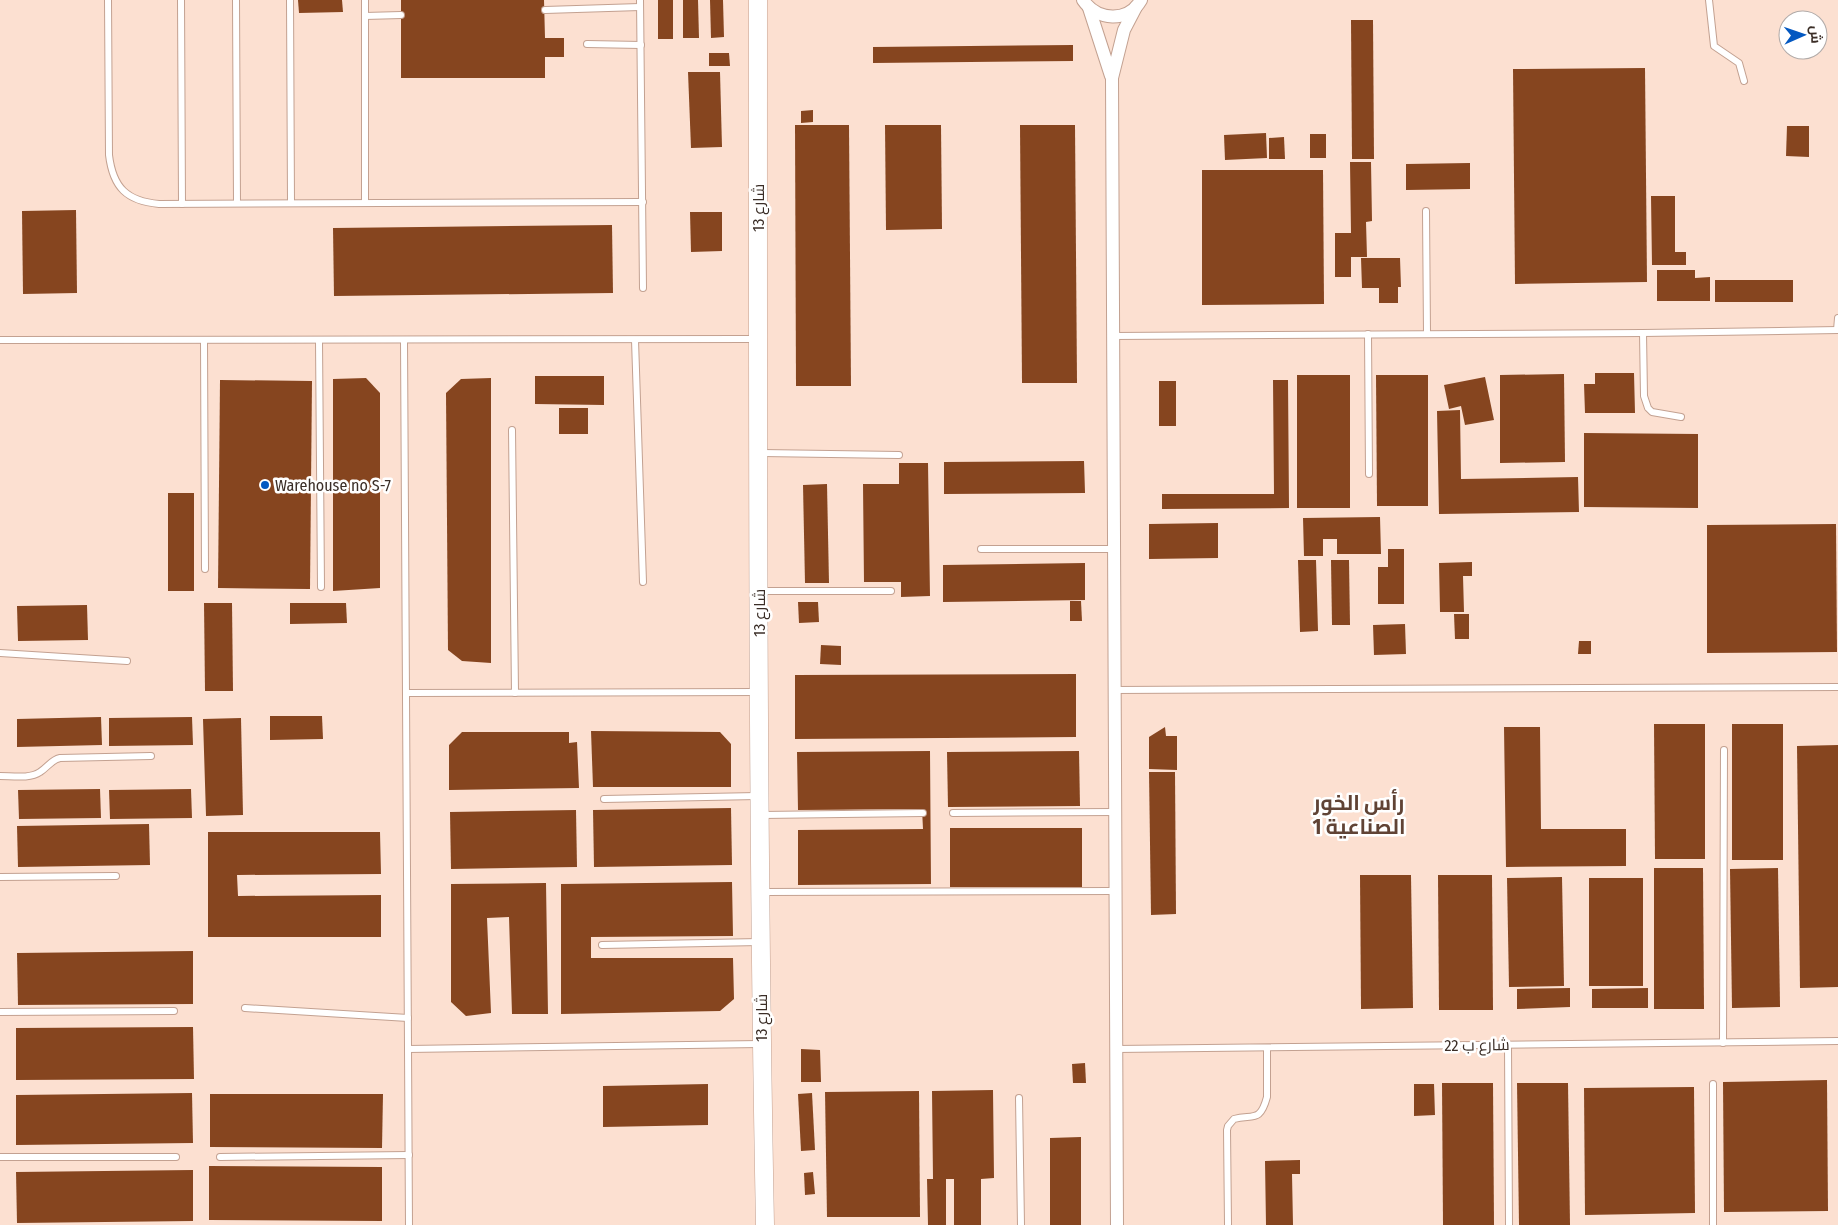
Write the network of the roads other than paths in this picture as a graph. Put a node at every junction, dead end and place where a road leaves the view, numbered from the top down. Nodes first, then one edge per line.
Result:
1 (108, 0) edge
2 (181, 0) edge
3 (236, 0) edge
4 (290, 0) edge
5 (364, 0) edge
6 (758, 0) edge
7 (1709, 0) edge
8 (1083, 2) edge
9 (1141, 2) edge
10 (640, 3) edge
11 (545, 10) dead end
12 (401, 15) dead end
13 (365, 16) junction
14 (587, 44) dead end
15 (641, 45) junction
16 (1112, 78) junction
17 (1744, 81) dead end
18 (291, 202) junction
19 (365, 202) junction
20 (643, 202) junction
21 (237, 203) junction
22 (182, 204) junction
23 (1426, 211) dead end
24 (644, 288) dead end
25 (1838, 318) edge
26 (1837, 330) edge
27 (1427, 333) junction
28 (1643, 333) junction
29 (1368, 334) junction
30 (1113, 336) junction
31 (758, 339) junction
32 (0, 340) edge
33 (635, 340) junction
34 (204, 341) junction
35 (319, 341) junction
36 (404, 341) junction
37 (1681, 417) dead end
38 (512, 430) dead end
39 (759, 452) junction
40 (899, 455) dead end
41 (1368, 474) dead end
42 (981, 549) dead end
43 (1114, 549) junction
44 (206, 569) dead end
45 (643, 582) dead end
46 (321, 587) dead end
47 (759, 590) junction
48 (891, 591) dead end
49 (0, 653) edge
50 (128, 662) dead end
51 (1838, 687) edge
52 (1114, 690) junction
53 (759, 692) junction
54 (406, 693) junction
55 (515, 693) junction
56 (1724, 750) dead end
57 (151, 756) dead end
58 (0, 776) edge
59 (760, 796) junction
60 (604, 798) dead end
61 (1115, 812) junction
62 (923, 813) dead end
63 (953, 814) dead end
64 (760, 815) junction
65 (116, 876) dead end
66 (0, 877) edge
67 (1115, 891) junction
68 (760, 892) junction
69 (761, 942) junction
70 (602, 945) dead end
71 (245, 1008) dead end
72 (174, 1011) dead end
73 (0, 1012) edge
74 (408, 1018) junction
75 (1838, 1041) edge
76 (1723, 1042) junction
77 (761, 1044) junction
78 (1508, 1045) junction
79 (1267, 1048) junction
80 (408, 1049) junction
81 (1116, 1049) junction
82 (1713, 1084) dead end
83 (1019, 1098) dead end
84 (409, 1155) junction
85 (0, 1157) edge
86 (176, 1157) dead end
87 (220, 1157) dead end
88 (1228, 1224) edge
89 (409, 1225) edge
90 (765, 1225) edge
91 (1021, 1225) edge
92 (1117, 1225) edge
93 (1509, 1225) edge
94 (1714, 1225) edge

1 - 22 lane
2 - 22 lane
3 - 21 lane
4 - 18 lane
5 - 13 lane
6 - 31 street, شارع 13
7 - 17 lane
8 - 9 street
8 - 16 street
9 - 16 street
10 - 11 lane
10 - 15 lane
12 - 13 lane
13 - 19 lane
14 - 15 lane
15 - 20 lane
16 - 30 street
18 - 19 lane
18 - 21 lane
19 - 20 lane
20 - 24 lane
21 - 22 lane
23 - 27 lane
25 - 26 lane
26 - 28 lane
27 - 28 lane
27 - 29 lane
28 - 37 lane
29 - 30 lane
29 - 41 lane
30 - 43 street
31 - 33 lane
31 - 39 street, شارع 13
32 - 34 lane
33 - 36 lane
33 - 45 lane
34 - 35 lane
34 - 44 lane
35 - 36 lane
35 - 46 lane
36 - 54 lane
38 - 55 lane
39 - 40 lane
39 - 47 street, شارع 13
42 - 43 lane
43 - 52 street
47 - 48 lane
47 - 53 street, شارع 13
49 - 50 lane
51 - 52 lane
52 - 61 street
53 - 55 lane
53 - 59 street, شارع 13
54 - 55 lane
54 - 74 lane
56 - 76 lane
57 - 58 lane
59 - 60 lane
59 - 64 street, شارع 13
61 - 63 lane
61 - 67 street
62 - 64 lane
64 - 68 street, شارع 13
65 - 66 lane
67 - 68 lane
67 - 81 street
68 - 69 street, شارع 13
69 - 70 lane
69 - 77 street, شارع 13
71 - 74 lane
72 - 73 lane
74 - 80 lane
75 - 76 lane, شارع ب 22
76 - 78 lane, شارع ب 22
77 - 80 lane
77 - 90 street, شارع 13
78 - 79 lane, شارع ب 22
78 - 93 lane
79 - 81 lane, شارع ب 22
79 - 88 lane
80 - 84 lane
81 - 92 street
82 - 94 lane
83 - 91 lane
84 - 87 lane
84 - 89 lane
85 - 86 lane

